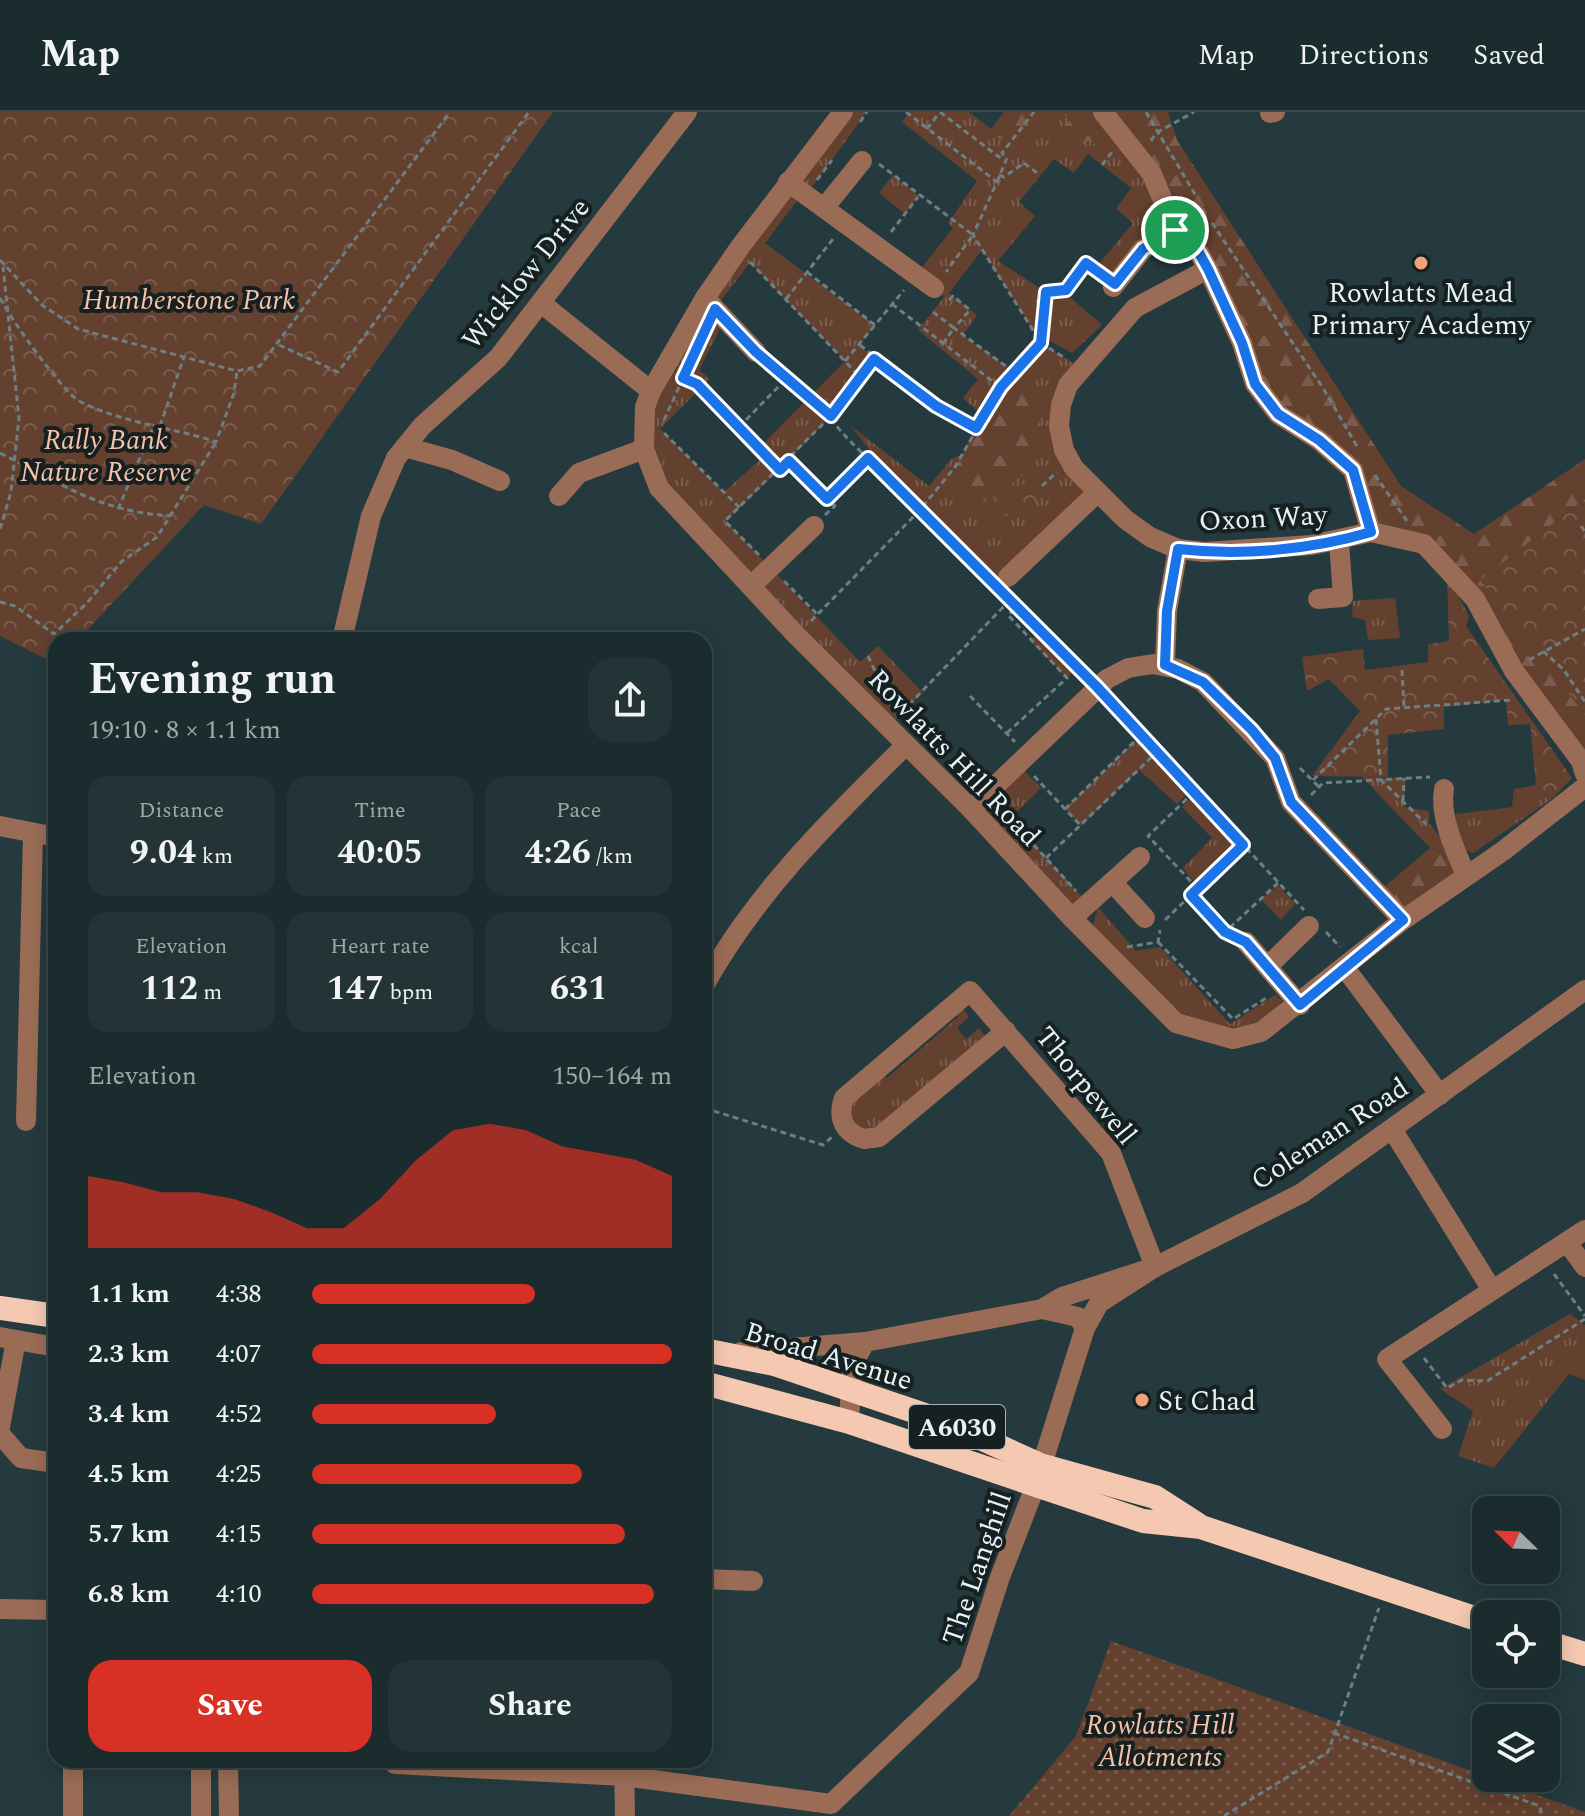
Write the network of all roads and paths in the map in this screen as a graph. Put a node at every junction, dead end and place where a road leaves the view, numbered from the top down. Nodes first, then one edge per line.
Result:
1 (450, 112) edge
2 (529, 112) edge
3 (687, 112) edge
4 (843, 112) edge
5 (906, 112) edge
6 (940, 112) edge
7 (1034, 112) edge
8 (1103, 112) edge
9 (1146, 112) edge
10 (1194, 112) edge
11 (927, 129) junction
12 (1156, 133) junction
13 (839, 150) dead end
14 (1002, 153) junction
15 (866, 159) joint
16 (999, 175) junction
17 (1040, 175) dead end
18 (788, 182) junction
19 (997, 182) junction
20 (806, 195) junction
21 (919, 196) junction
22 (824, 208) junction
23 (1202, 213) junction
24 (845, 223) junction
25 (1174, 227) junction
26 (973, 235) junction
27 (878, 248) junction
28 (0, 260) edge
29 (750, 262) dead end
30 (2, 266) junction
31 (1208, 269) junction
32 (807, 272) junction
33 (916, 275) junction
34 (1114, 286) joint
35 (934, 288) junction
36 (0, 298) edge
37 (705, 298) junction
38 (786, 299) junction
39 (541, 303) junction
40 (892, 304) junction
41 (933, 312) dead end
42 (8, 315) junction
43 (875, 325) junction
44 (954, 328) junction
45 (943, 343) junction
46 (1041, 343) junction
47 (277, 344) junction
48 (860, 345) junction
49 (756, 352) joint
50 (184, 357) junction
51 (874, 359) junction
52 (845, 361) junction
53 (689, 364) dead end
54 (1081, 368) junction
55 (237, 371) junction
56 (1015, 373) junction
57 (683, 378) junction
58 (861, 378) junction
59 (786, 379) junction
60 (1001, 387) junction
61 (651, 391) junction
62 (831, 416) junction
63 (154, 425) junction
64 (160, 427) junction
65 (739, 427) junction
66 (976, 428) junction
67 (216, 442) junction
68 (644, 449) junction
69 (1360, 452) dead end
70 (0, 453) edge
71 (400, 453) junction
72 (868, 458) junction
73 (13, 459) junction
74 (789, 461) junction
75 (780, 470) junction
76 (1375, 474) dead end
77 (500, 481) dead end
78 (1098, 492) junction
79 (559, 496) dead end
80 (827, 499) junction
81 (740, 508) junction
82 (118, 509) junction
83 (919, 511) junction
84 (170, 516) junction
85 (814, 526) joint
86 (1581, 526) dead end
87 (0, 529) edge
88 (1371, 532) junction
89 (1585, 532) edge
90 (1339, 542) junction
91 (1424, 544) junction
92 (1178, 549) junction
93 (771, 567) junction
94 (1008, 577) dead end
95 (751, 586) junction
96 (1318, 599) dead end
97 (1009, 601) junction
98 (0, 602) edge
99 (1016, 608) junction
100 (817, 614) junction
101 (1585, 629) edge
102 (1039, 630) junction
103 (51, 632) edge
104 (56, 632) edge
105 (344, 632) edge
106 (797, 636) junction
107 (1029, 638) junction
108 (868, 656) dead end
109 (1165, 665) junction
110 (1402, 670) dead end
111 (1097, 687) junction
112 (970, 696) dead end
113 (1533, 699) junction
114 (1585, 702) edge
115 (1404, 708) junction
116 (1376, 719) junction
117 (892, 722) junction
118 (1007, 733) junction
119 (1141, 735) junction
120 (906, 745) junction
121 (1157, 752) junction
122 (1024, 758) junction
123 (1380, 771) junction
124 (1585, 774) edge
125 (1404, 778) junction
126 (1313, 780) dead end
127 (1370, 780) junction
128 (1381, 780) junction
129 (1585, 787) edge
130 (1444, 789) joint
131 (1194, 792) junction
132 (987, 794) junction
133 (1403, 801) junction
134 (1297, 808) junction
135 (971, 809) junction
136 (1065, 809) junction
137 (0, 826) edge
138 (1081, 826) junction
139 (33, 834) junction
140 (48, 836) edge
141 (1243, 845) junction
142 (1457, 856) junction
143 (1140, 857) dead end
144 (1046, 858) junction
145 (1466, 875) junction
146 (1112, 882) junction
147 (1278, 883) junction
148 (1198, 889) junction
149 (1191, 895) junction
150 (1088, 903) junction
151 (1072, 918) junction
152 (1145, 918) dead end
153 (1307, 919) joint
154 (1403, 920) junction
155 (1225, 932) junction
156 (1158, 942) junction
157 (1246, 942) joint
158 (1109, 956) junction
159 (1268, 966) junction
160 (1345, 968) junction
161 (712, 972) edge
162 (1285, 986) junction
163 (1585, 990) edge
164 (1300, 1005) junction
165 (1006, 1031) junction
166 (1440, 1095) junction
167 (712, 1110) edge
168 (26, 1121) dead end
169 (845, 1126) junction
170 (1392, 1129) junction
171 (1585, 1230) edge
172 (1567, 1242) junction
173 (1542, 1258) junction
174 (1155, 1267) junction
175 (1585, 1267) edge
176 (1492, 1290) junction
177 (0, 1308) edge
178 (1042, 1309) junction
179 (48, 1315) edge
180 (1585, 1318) edge
181 (1085, 1328) junction
182 (8, 1338) edge
183 (865, 1342) junction
184 (1412, 1343) junction
185 (48, 1346) edge
186 (712, 1352) edge
187 (712, 1385) edge
188 (853, 1391) junction
189 (849, 1422) junction
190 (0, 1427) edge
191 (1442, 1429) dead end
192 (0, 1434) edge
193 (48, 1462) edge
194 (1038, 1476) junction
195 (712, 1579) edge
196 (753, 1581) dead end
197 (1385, 1590) junction
198 (0, 1609) edge
199 (48, 1610) edge
200 (1472, 1618) edge
201 (1560, 1646) edge
202 (1585, 1654) edge
203 (1334, 1733) junction
204 (73, 1768) edge
205 (201, 1768) edge
206 (228, 1768) edge
207 (624, 1768) edge
208 (831, 1810) edge
209 (73, 1816) edge
210 (201, 1816) edge
211 (229, 1816) edge
212 (625, 1816) edge
213 (1224, 1816) edge
214 (1542, 1816) edge

1 - 47 path
2 - 47 path
3 - 39 street, Wicklow Drive
4 - 18 street, Rowlatts Hill Road
5 - 11 path
6 - 11 path
6 - 14 path
7 - 14 path
8 - 25 street
9 - 12 path
10 - 12 path
11 - 19 path
12 - 23 path
13 - 20 path
14 - 16 path
15 - 21 path
15 - 22 street
16 - 17 path
16 - 19 path
18 - 20 street
18 - 37 street, Rowlatts Hill Road
19 - 26 path
20 - 22 street
21 - 26 path
21 - 27 path
22 - 24 street
23 - 25 street
23 - 69 path
24 - 27 street
24 - 32 path
25 - 31 street
25 - 34 street
26 - 35 path
26 - 46 path
27 - 33 street
28 - 30 path
29 - 38 path
30 - 42 path
30 - 50 path
31 - 54 street, Oxon Way
31 - 88 street
32 - 38 path
32 - 43 path
33 - 35 street
33 - 40 path
34 - 46 path
35 - 44 path
36 - 42 path
37 - 49 street
37 - 61 street, Rowlatts Hill Road
38 - 52 path
39 - 61 street
39 - 71 street, Wicklow Drive
40 - 43 path
40 - 45 path
41 - 44 path
42 - 63 path
42 - 73 path
43 - 48 path
44 - 45 path
44 - 56 path
45 - 60 path
46 - 54 path
46 - 56 path
47 - 55 path
48 - 51 path
48 - 52 path
49 - 59 path
50 - 55 path
50 - 64 path
51 - 58 path
51 - 66 path
52 - 58 path
53 - 57 path
54 - 78 street, Oxon Way
55 - 67 path
56 - 60 path
57 - 65 path
57 - 81 path
58 - 62 path
59 - 62 path
59 - 65 path
60 - 66 path
61 - 68 street, Rowlatts Hill Road
62 - 72 path
62 - 74 path
63 - 64 path
63 - 82 path
64 - 67 path
65 - 75 path
66 - 83 path
67 - 84 path
68 - 79 street
68 - 95 street, Rowlatts Hill Road
70 - 73 path
71 - 77 street
71 - 105 street, Wicklow Drive
72 - 80 path
72 - 83 path
73 - 82 path
73 - 87 path
74 - 75 path
74 - 80 path
75 - 81 path
76 - 91 path
78 - 92 street, Oxon Way
78 - 94 street
80 - 85 path
81 - 93 path
82 - 84 path
83 - 97 path
83 - 100 path
84 - 104 path
85 - 93 street
86 - 89 path
88 - 90 street, Oxon Way
88 - 91 street
90 - 92 street, Oxon Way
90 - 96 street
91 - 113 street
92 - 109 street
93 - 95 street
93 - 100 path
95 - 106 street, Rowlatts Hill Road
97 - 99 path
97 - 117 path
98 - 103 path
99 - 102 path
99 - 107 path
100 - 106 path
101 - 114 path
102 - 107 path
102 - 111 path
106 - 117 street, Rowlatts Hill Road
107 - 118 path
108 - 117 path
109 - 111 street
109 - 134 street
110 - 115 path
111 - 119 path
111 - 122 street
112 - 118 path
113 - 115 path
113 - 124 street
115 - 116 path
116 - 123 path
116 - 126 path
117 - 120 street, Rowlatts Hill Road
118 - 122 path
119 - 121 path
119 - 136 path
120 - 135 street, Rowlatts Hill Road
120 - 161 street
121 - 131 path
121 - 138 path
122 - 132 street
122 - 136 path
123 - 127 path
123 - 128 path
125 - 128 path
125 - 130 path
125 - 133 path
127 - 128 path
127 - 134 path
128 - 133 path
129 - 145 street, Rowlatts Hill Road
130 - 142 street
131 - 141 path
131 - 148 path
132 - 135 street
132 - 144 path
133 - 142 path
134 - 154 street
135 - 151 street, Rowlatts Hill Road
136 - 138 path
137 - 139 street
138 - 144 path
139 - 140 street
139 - 168 street
141 - 147 path
141 - 148 path
142 - 145 street
143 - 146 street
144 - 150 path
145 - 154 street, Rowlatts Hill Road
146 - 150 street
146 - 152 street
147 - 153 path
147 - 155 path
148 - 149 path
149 - 155 path
149 - 156 path
150 - 151 street
151 - 158 street, Rowlatts Hill Road
153 - 159 street
154 - 160 street, Rowlatts Hill Road
155 - 157 path
156 - 158 path
156 - 162 path
157 - 159 street
158 - 164 street, Rowlatts Hill Road
159 - 162 street
160 - 164 street, Rowlatts Hill Road
160 - 166 street
162 - 164 street
163 - 166 street, Coleman Road
165 - 169 street, Thorpewell
165 - 169 street, Thorpewell
165 - 174 street, Thorpewell
166 - 170 street, Coleman Road
167 - 169 path
170 - 174 street, Coleman Road
170 - 176 street
171 - 172 street
172 - 173 street
172 - 175 street
173 - 176 street
173 - 180 path
174 - 178 street, Coleman Road
174 - 181 street, The Langhill
176 - 184 street
177 - 179 highway
178 - 181 street, Coleman Road
178 - 183 street, Coleman Road
180 - 184 path
181 - 194 street, The Langhill
182 - 185 street
182 - 190 street
183 - 186 street, Coleman Road
183 - 188 street
184 - 191 street
186 - 188 highway, Broad Avenue / A6030
187 - 189 highway, Broad Avenue / A6030
188 - 189 street
188 - 194 highway, Broad Avenue / A6030
189 - 194 highway, Broad Avenue / A6030
192 - 193 street
194 - 197 highway, Broad Avenue / A6030
194 - 208 street, The Langhill
195 - 196 street
197 - 200 highway, Broad Avenue / A6030
197 - 203 path
198 - 199 street
201 - 202 highway
203 - 213 path
203 - 214 path
204 - 209 street
205 - 210 street
206 - 211 street
207 - 208 street, The Langhill
207 - 212 street

